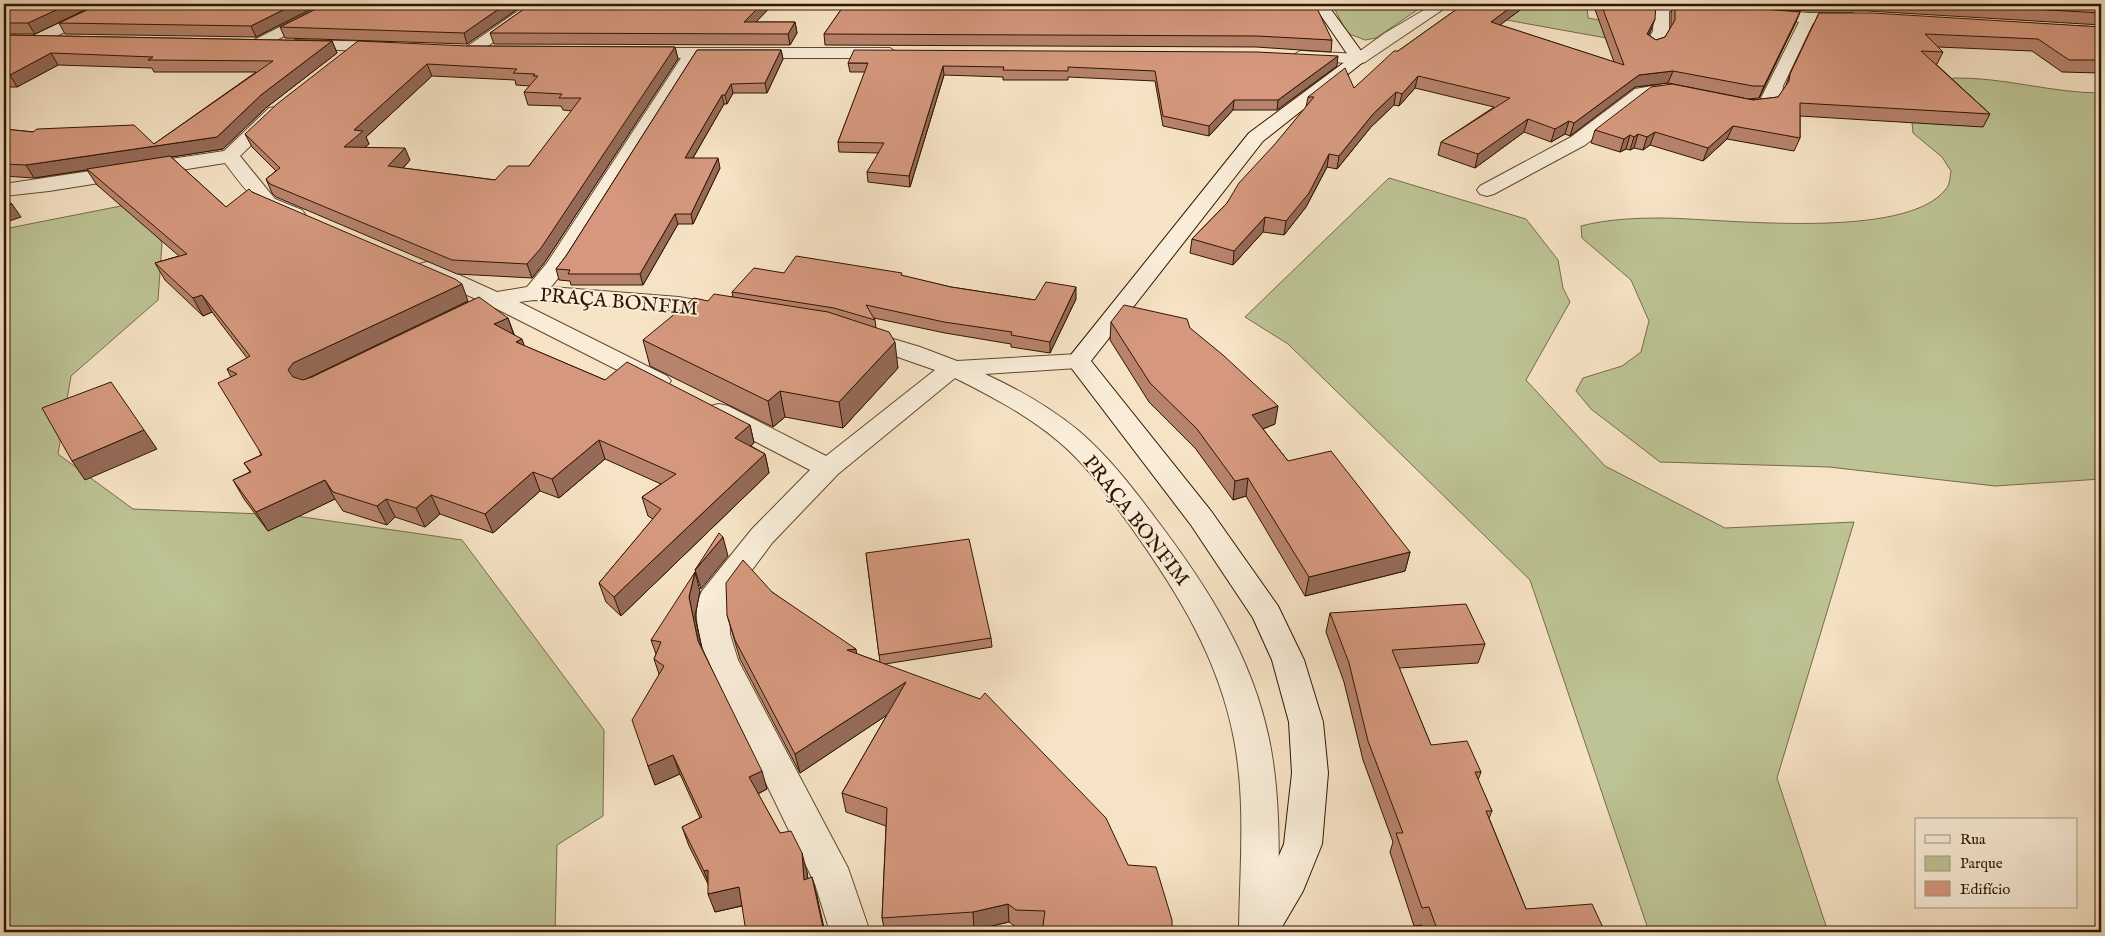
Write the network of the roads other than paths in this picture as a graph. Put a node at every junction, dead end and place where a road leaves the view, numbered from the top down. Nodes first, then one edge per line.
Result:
1 (112, 4) edge
2 (336, 4) edge
3 (538, 4) edge
4 (1320, 4) edge
5 (1444, 4) edge
6 (1633, 4) edge
7 (1662, 7) junction
8 (1727, 10) edge
9 (1745, 12) edge
10 (1808, 18) junction
11 (1868, 18) edge
12 (75, 41) edge
13 (239, 44) edge
14 (258, 44) junction
15 (1653, 45) edge
16 (358, 46) junction
17 (405, 48) edge
18 (452, 50) edge
19 (471, 50) junction
20 (500, 51) edge
21 (624, 52) edge
22 (692, 53) junction
23 (907, 54) edge
24 (1284, 56) edge
25 (1359, 59) junction
26 (335, 64) edge
27 (1695, 95) edge
28 (288, 101) edge
29 (1721, 101) edge
30 (230, 156) junction
31 (49, 185) junction
32 (4, 190) edge
33 (1487, 190) dead end
34 (4, 199) edge
35 (312, 221) edge
36 (408, 261) edge
37 (534, 293) junction
38 (495, 299) junction
39 (746, 315) edge
40 (434, 329) edge
41 (843, 332) edge
42 (1078, 361) junction
43 (952, 368) junction
44 (828, 468) junction
45 (1258, 930) edge
46 (850, 932) edge

1 - 12 street
2 - 14 street
3 - 19 street
4 - 25 street
5 - 25 street
6 - 7 street
7 - 8 street
7 - 15 street
9 - 10 street
10 - 11 street
10 - 29 street
13 - 14 street
14 - 16 street
16 - 17 street
16 - 26 street
18 - 19 street
19 - 20 street
21 - 22 street
22 - 23 street
22 - 37 street
24 - 25 street
25 - 42 street
27 - 33 street
28 - 30 street
30 - 31 street
30 - 35 street
31 - 32 street
31 - 34 street
36 - 38 street
37 - 38 street, PRAÇA BONFIM
37 - 39 street, PRAÇA BONFIM
38 - 40 street
38 - 44 street
41 - 43 street, PRAÇA BONFIM
42 - 43 street
42 - 45 street
43 - 44 street
43 - 45 street, PRAÇA BONFIM
44 - 46 street

